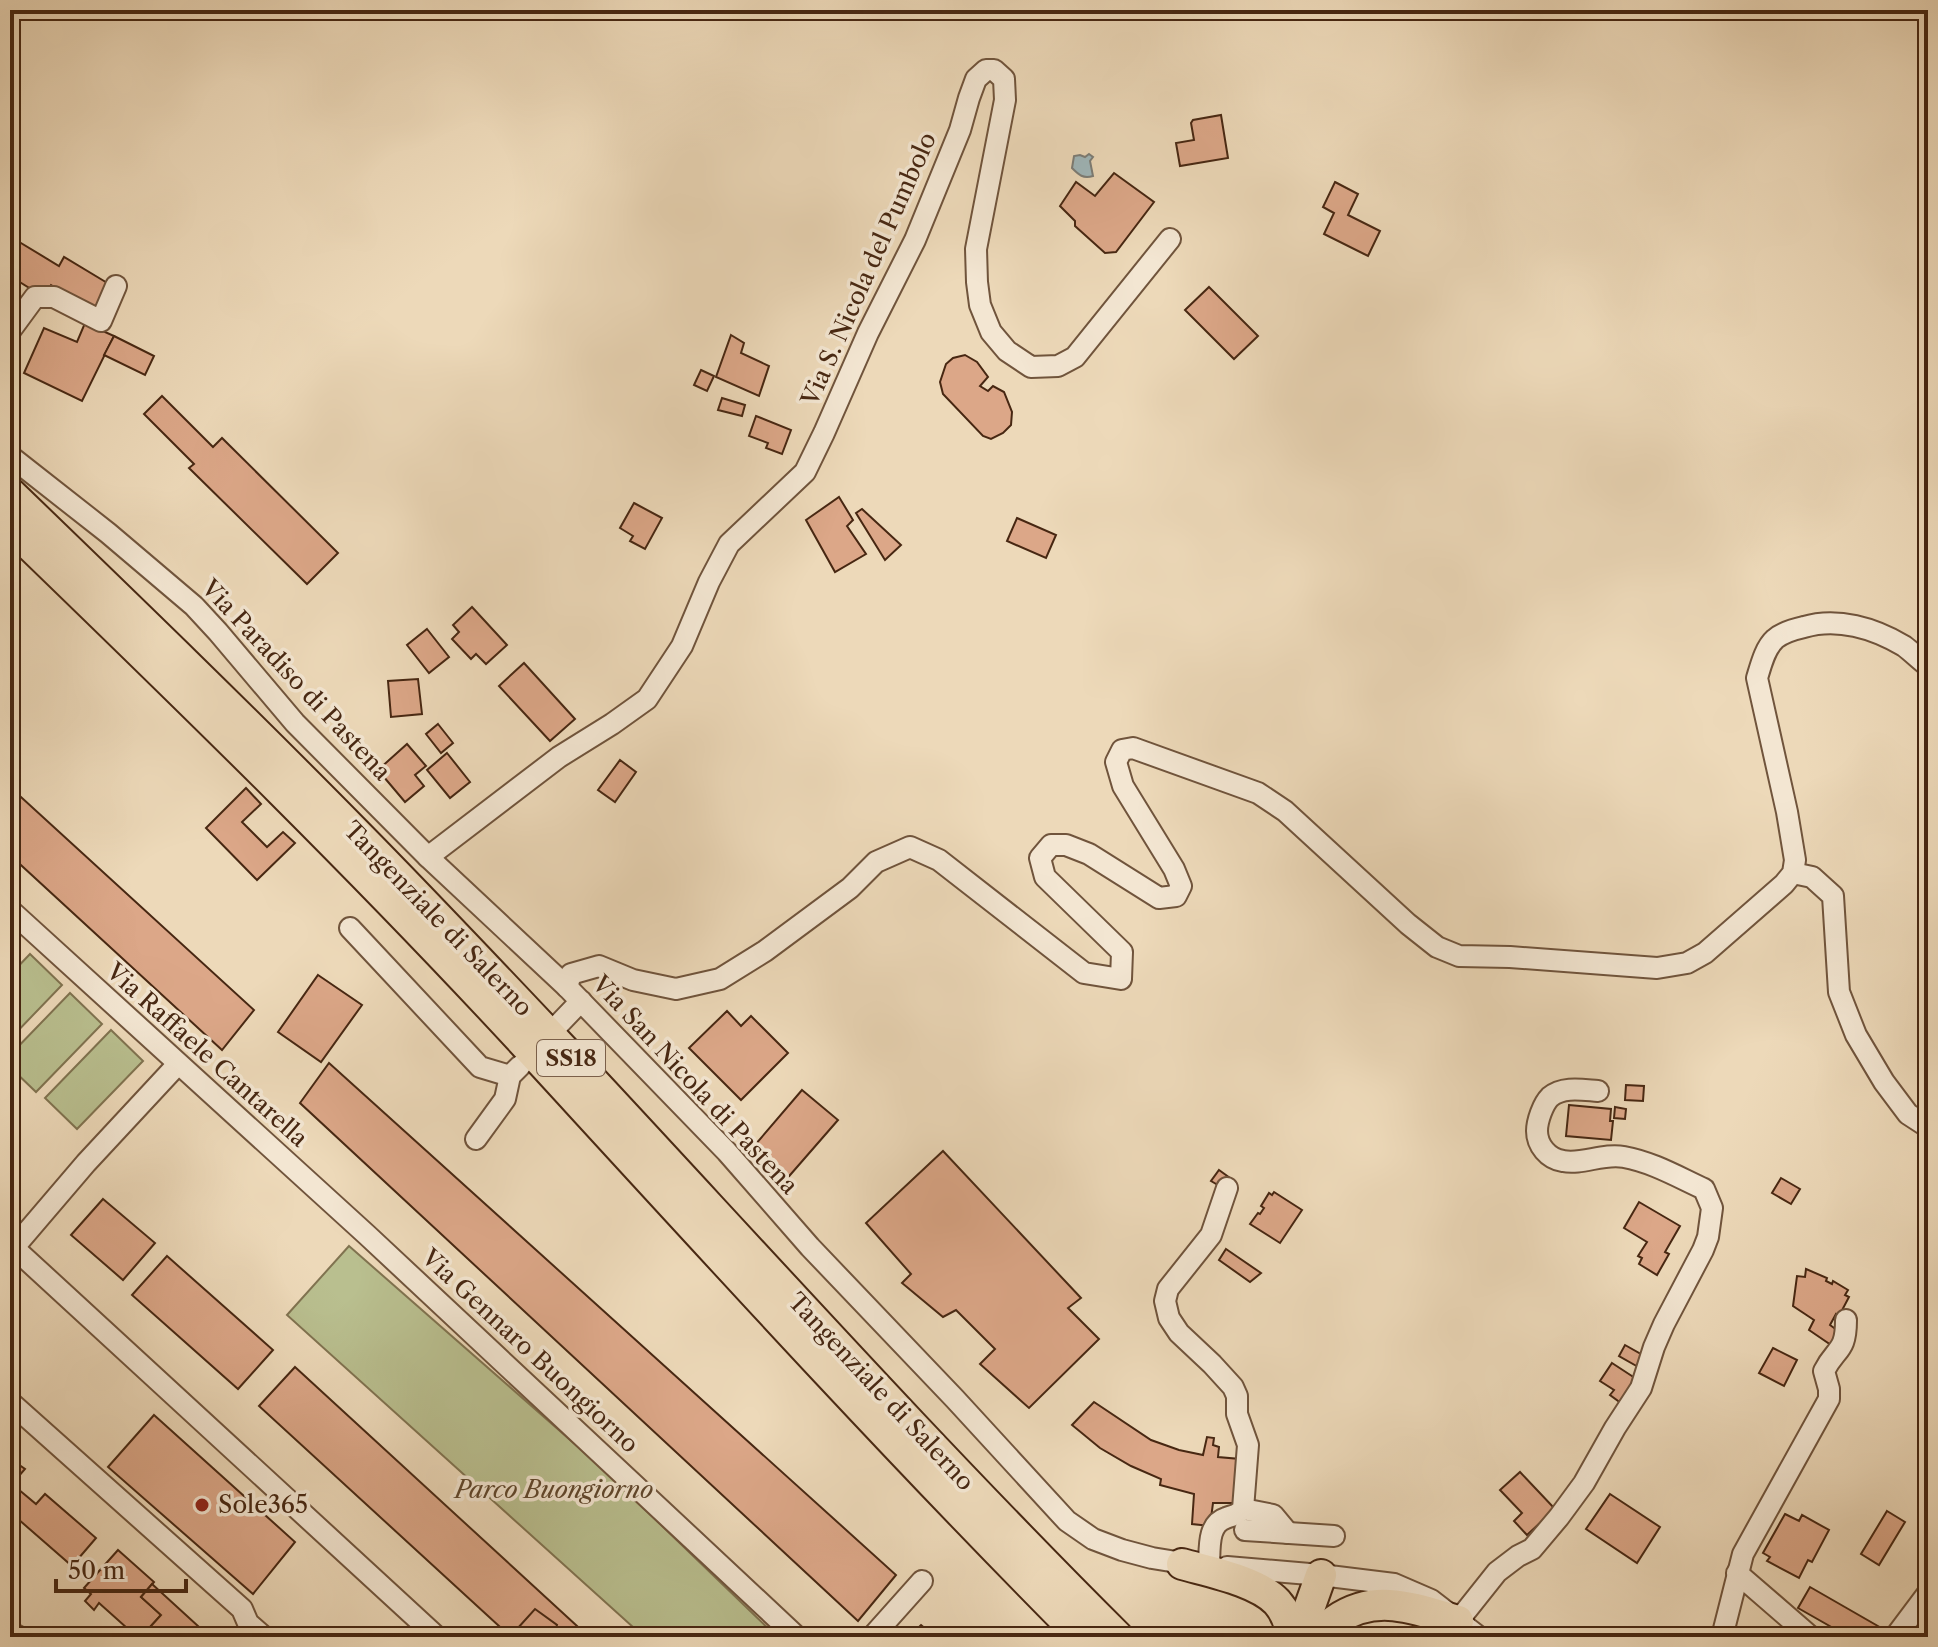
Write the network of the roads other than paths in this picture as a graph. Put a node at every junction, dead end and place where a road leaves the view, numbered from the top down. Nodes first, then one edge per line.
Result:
1 (1170, 239) dead end
2 (116, 286) dead end
3 (10, 331) edge
4 (10, 456) edge
5 (10, 493) edge
6 (10, 526) edge
7 (1928, 666) edge
8 (428, 857) junction
9 (1793, 873) junction
10 (11, 913) edge
11 (350, 928) dead end
12 (574, 994) junction
13 (558, 1025) dead end
14 (178, 1064) junction
15 (1598, 1091) dead end
16 (1928, 1127) edge
17 (476, 1139) dead end
18 (1227, 1188) dead end
19 (367, 1235) joint
20 (12, 1250) edge
21 (1846, 1320) dead end
22 (10, 1402) edge
23 (1243, 1509) junction
24 (1245, 1530) dead end
25 (1288, 1533) junction
26 (1334, 1536) dead end
27 (1195, 1565) junction
28 (1737, 1573) junction
29 (1328, 1575) junction
30 (922, 1581) dead end
31 (1928, 1593) edge
32 (1089, 1626) edge
33 (10, 1632) edge
34 (1472, 1632) edge
35 (19, 1637) edge
36 (264, 1637) edge
37 (437, 1637) edge
38 (797, 1637) edge
39 (872, 1637) edge
40 (1120, 1637) edge
41 (1292, 1637) edge
42 (1299, 1637) edge
43 (1316, 1637) edge
44 (1722, 1637) edge
45 (1811, 1637) edge
46 (1895, 1637) edge

1 - 8 street, Via S. Nicola del Pumbolo
2 - 3 street
4 - 8 street, Via Paradiso di Pastena
5 - 32 highway, Tangenziale di Salerno / SS18
6 - 32 highway, Tangenziale di Salerno / SS18
7 - 9 street
8 - 12 street, Via Paradiso di Pastena
9 - 12 street, Via San Nicola di Pastena
9 - 16 street
10 - 14 street, Via Raffaele Cantarella
11 - 17 street
12 - 13 street
12 - 27 street, Via San Nicola di Pastena
14 - 19 street, Via Raffaele Cantarella
14 - 20 street
15 - 34 street
18 - 23 street
19 - 38 street, Via Gennaro Buongiorno
20 - 37 street
21 - 28 street
22 - 36 street
23 - 25 street
23 - 27 street
24 - 25 street
25 - 26 street
27 - 29 street, Via San Nicola di Pastena
27 - 41 highway
28 - 44 street
28 - 45 street
29 - 34 street, Via San Nicola di Pastena
29 - 42 highway
29 - 43 highway
30 - 39 street
31 - 46 street
32 - 40 highway, Tangenziale di Salerno / SS18
33 - 35 street
34 - 43 highway

